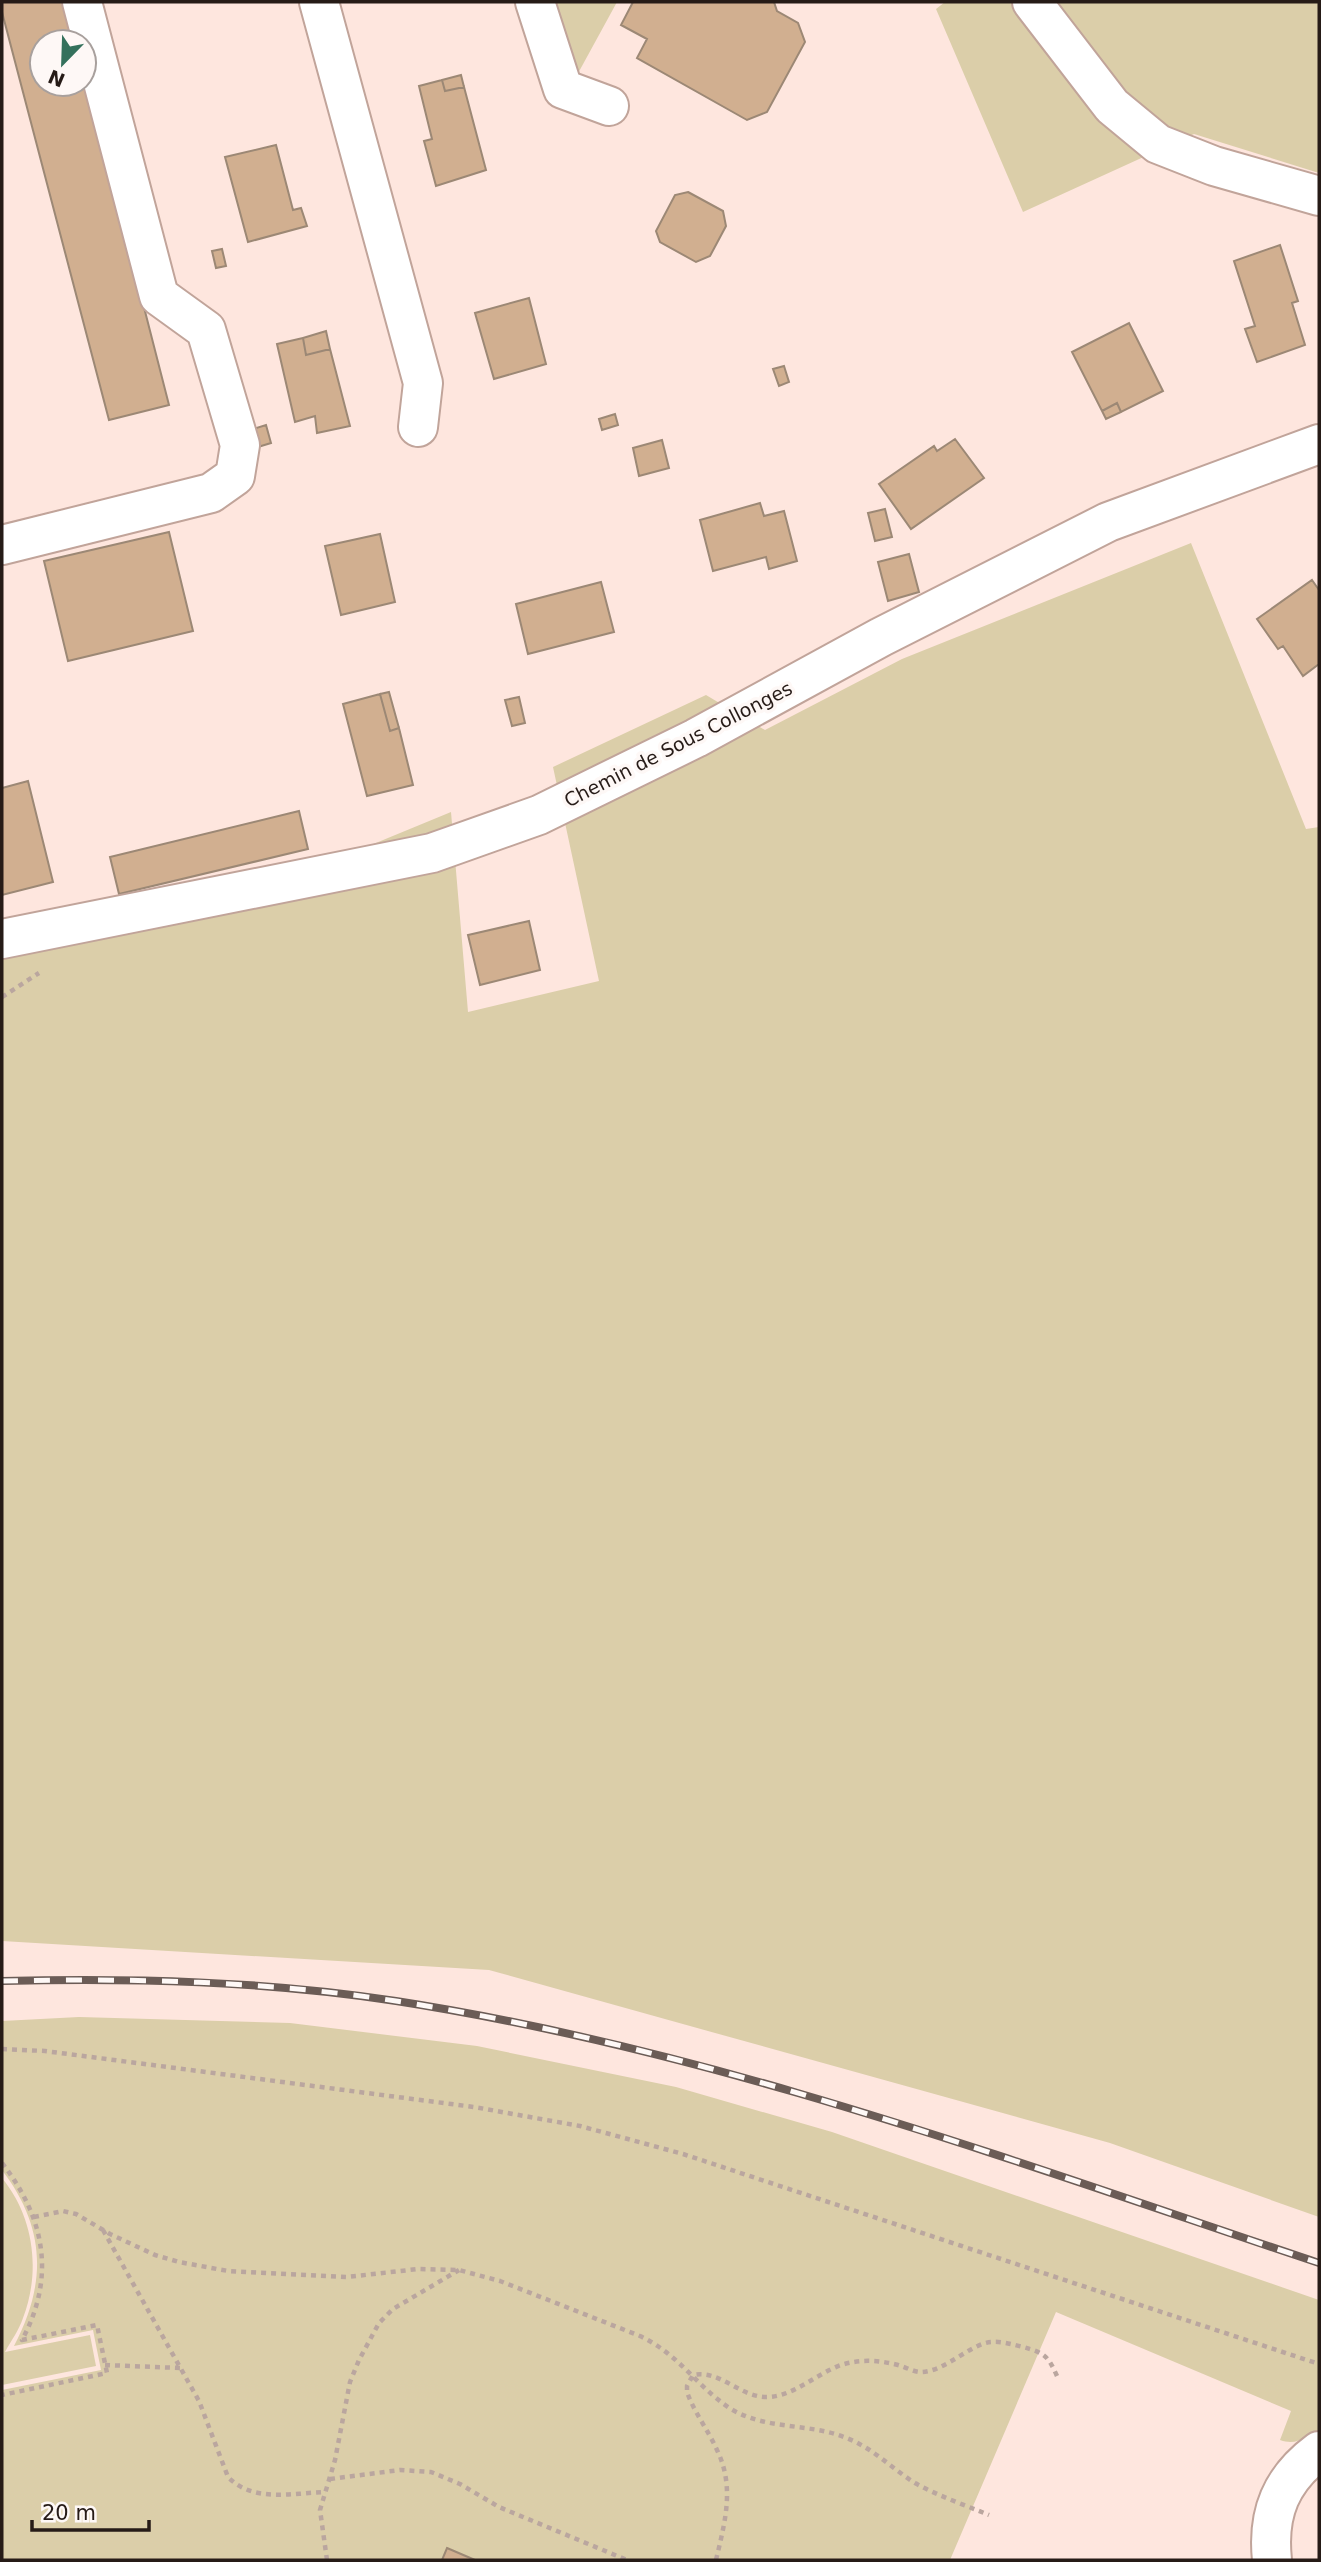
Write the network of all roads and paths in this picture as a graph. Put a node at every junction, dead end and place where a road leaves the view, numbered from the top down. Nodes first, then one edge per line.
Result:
1 (82, 2) edge
2 (319, 2) edge
3 (535, 2) edge
4 (1032, 2) edge
5 (608, 106) dead end
6 (1319, 196) edge
7 (418, 427) dead end
8 (1319, 444) edge
9 (2, 545) edge
10 (2, 939) edge
11 (2, 2049) edge
12 (2, 2163) edge
13 (34, 2217) junction
14 (102, 2228) junction
15 (460, 2270) junction
16 (1319, 2364) edge
17 (105, 2365) junction
18 (181, 2368) junction
19 (693, 2375) junction
20 (1057, 2376) dead end
21 (2, 2395) edge
22 (1319, 2451) edge
23 (330, 2479) junction
24 (326, 2492) junction
25 (989, 2515) dead end
26 (327, 2560) edge
27 (627, 2560) edge
28 (716, 2560) edge
29 (1272, 2560) edge

1 - 9 street
2 - 7 street
3 - 5 street
4 - 6 street
8 - 10 street, Chemin de Sous Collonges
11 - 16 path
12 - 13 path
13 - 14 path
13 - 17 path
14 - 15 path
14 - 18 path
15 - 19 path
15 - 23 path
17 - 18 path
17 - 21 path
18 - 24 path
19 - 20 path
19 - 25 path
19 - 28 path
22 - 29 street
23 - 24 path
23 - 27 path
24 - 26 path

